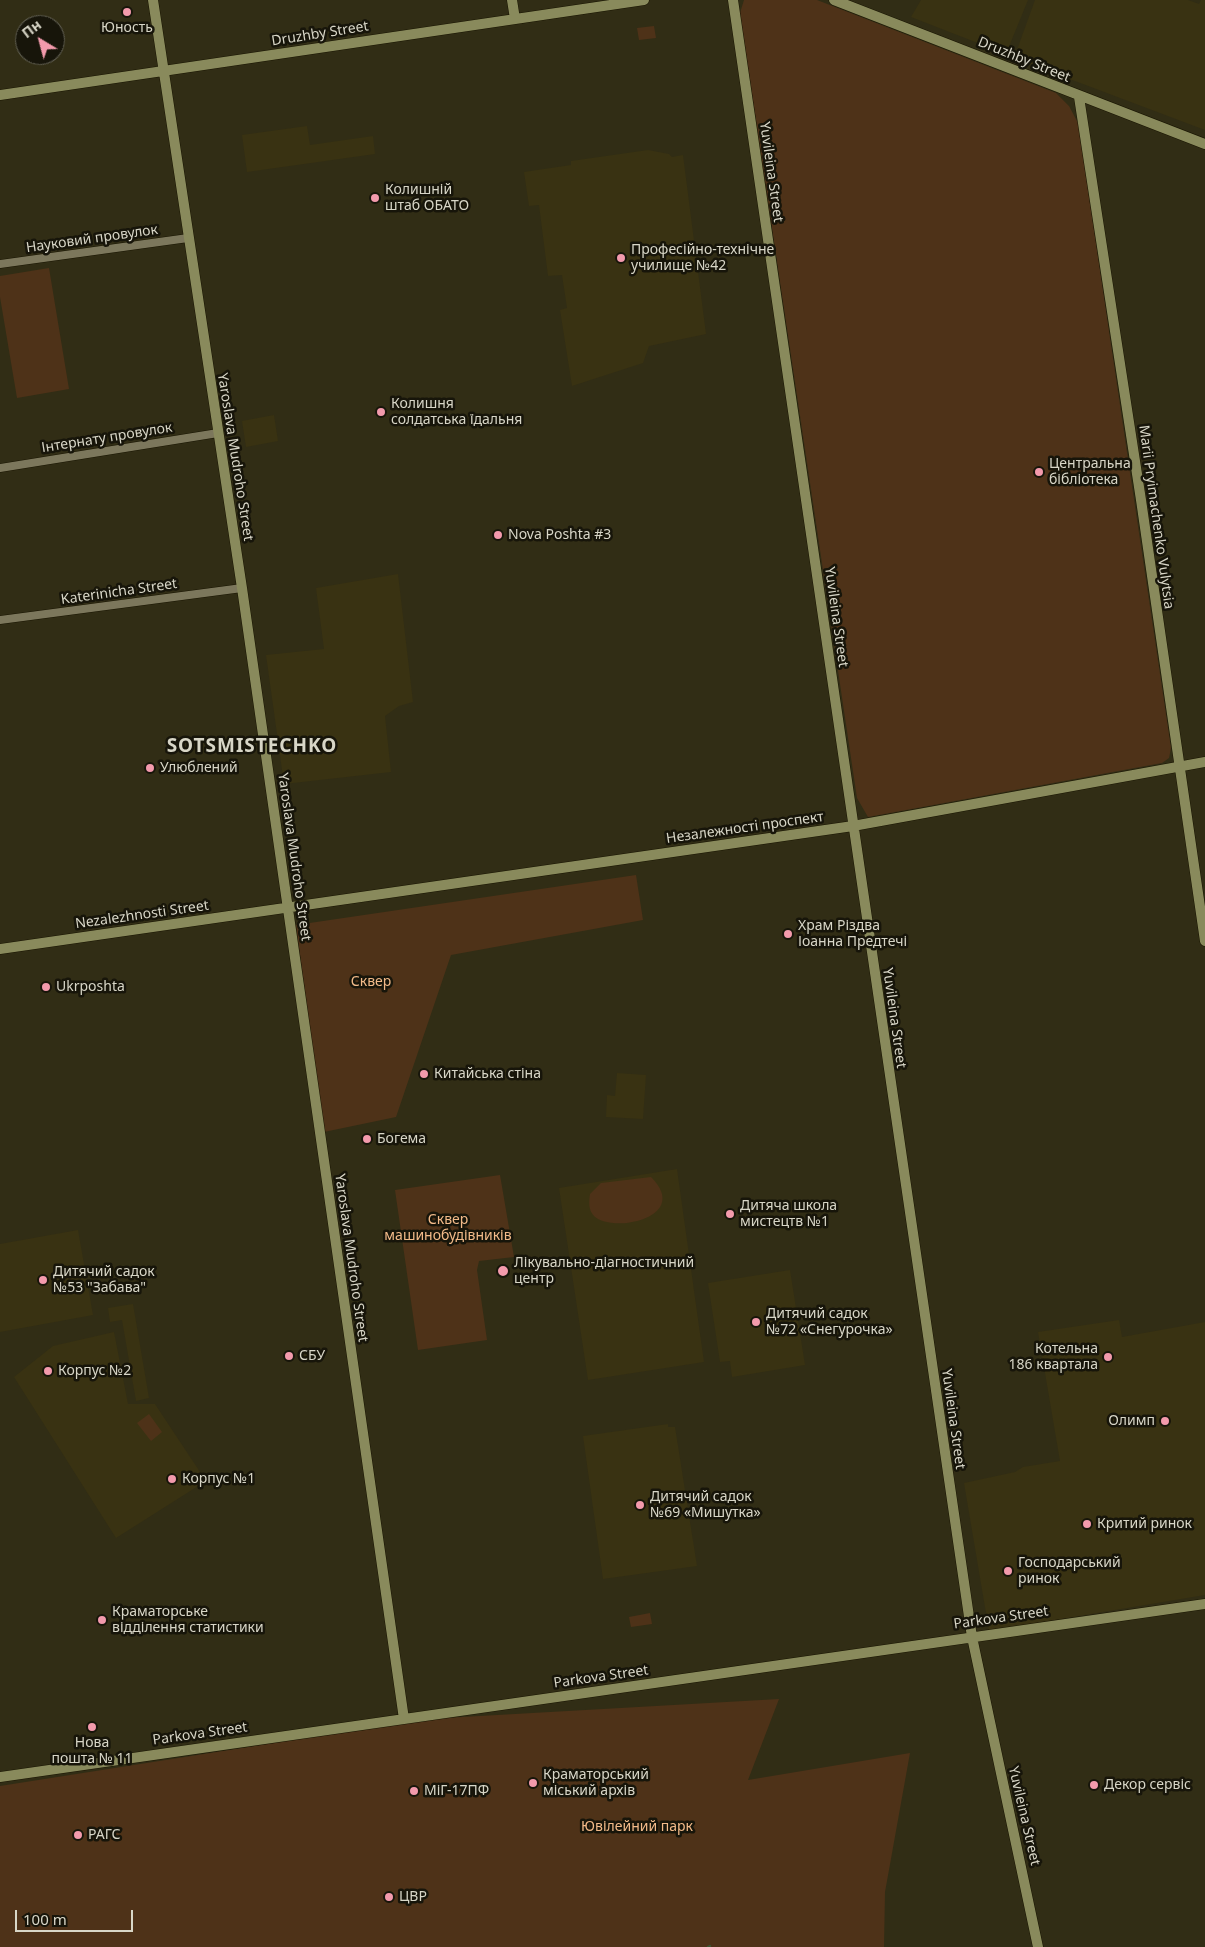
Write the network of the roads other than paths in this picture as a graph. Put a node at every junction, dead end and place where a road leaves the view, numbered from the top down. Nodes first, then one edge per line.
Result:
1 (153, 0) edge
2 (512, 0) edge
3 (644, 0) edge
4 (732, 0) edge
5 (834, 0) edge
6 (515, 19) junction
7 (163, 72) junction
8 (0, 95) edge
9 (1079, 97) junction
10 (1205, 144) edge
11 (188, 238) junction
12 (0, 264) edge
13 (218, 433) junction
14 (0, 468) edge
15 (242, 588) junction
16 (0, 620) edge
17 (1205, 762) edge
18 (1180, 766) junction
19 (853, 826) junction
20 (287, 908) junction
21 (1205, 941) edge
22 (0, 949) edge
23 (1205, 1604) edge
24 (972, 1636) junction
25 (404, 1719) junction
26 (0, 1776) edge
27 (1038, 1947) edge

1 - 7 street, Yaroslava Mudroho Street
2 - 6 street
3 - 6 street, Druzhby Street
4 - 19 street, Yuvileina Street
5 - 9 street, Druzhby Street
6 - 7 street, Druzhby Street
7 - 8 street, Druzhby Street
7 - 11 street, Yaroslava Mudroho Street
9 - 10 street, Druzhby Street
9 - 18 street, Marii Pryimachenko Vulytsia
11 - 12 street, Науковий провулок
11 - 13 street, Yaroslava Mudroho Street
13 - 14 street, Інтернату провулок
13 - 15 street, Yaroslava Mudroho Street
15 - 16 street, Katerinicha Street
15 - 20 street, Yaroslava Mudroho Street
17 - 18 street, Незалежності проспект
18 - 19 street, Незалежності проспект
18 - 21 street, Marii Pryimachenko Vulytsia
19 - 20 street, Незалежності проспект
19 - 24 street, Yuvileina Street
20 - 22 street, Nezalezhnosti Street
20 - 25 street, Yaroslava Mudroho Street
23 - 24 street, Parkova Street
24 - 25 street, Parkova Street
24 - 27 street, Yuvileina Street
25 - 26 street, Parkova Street

